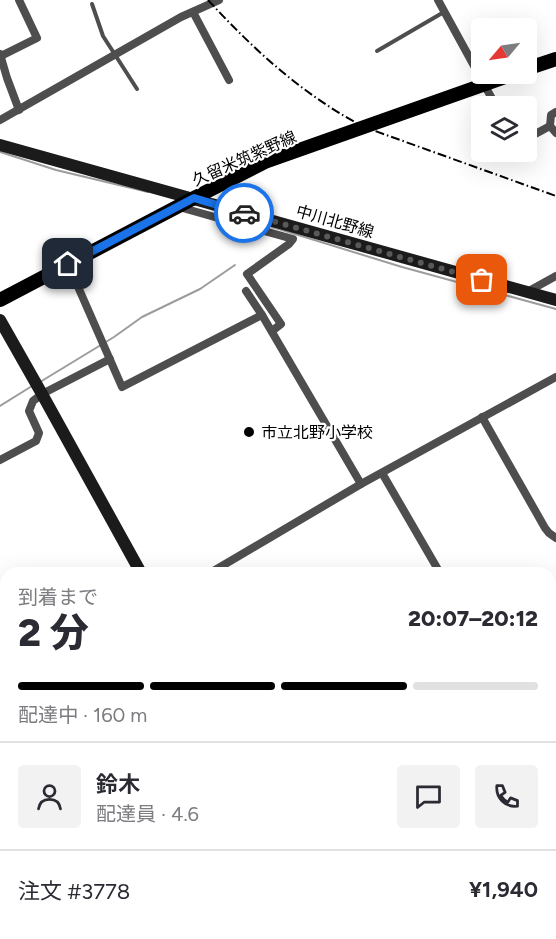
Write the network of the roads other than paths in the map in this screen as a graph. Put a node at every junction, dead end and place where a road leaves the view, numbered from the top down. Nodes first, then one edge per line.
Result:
1 (19, 0) edge
2 (219, 0) edge
3 (438, 0) edge
4 (92, 4) dead end
5 (193, 12) junction
6 (444, 12) junction
7 (377, 51) dead end
8 (0, 55) edge
9 (114, 55) junction
10 (471, 59) edge
11 (556, 59) edge
12 (537, 65) edge
13 (229, 80) dead end
14 (485, 84) joint
15 (137, 89) dead end
16 (491, 96) edge
17 (19, 110) junction
18 (556, 112) edge
19 (0, 120) edge
20 (553, 130) edge
21 (537, 135) edge
22 (0, 145) edge
23 (184, 203) junction
24 (68, 264) junction
25 (556, 276) edge
26 (246, 291) dead end
27 (527, 292) junction
28 (0, 300) edge
29 (556, 300) edge
30 (262, 315) junction
31 (0, 321) edge
32 (272, 331) junction
33 (110, 359) junction
34 (556, 377) edge
35 (42, 394) junction
36 (482, 417) junction
37 (0, 460) edge
38 (382, 473) junction
39 (362, 484) junction
40 (556, 538) edge
41 (138, 567) edge
42 (220, 567) edge
43 (437, 567) edge

1 - 8 street
2 - 5 street
3 - 6 street
4 - 9 lane
5 - 9 street
5 - 13 street
6 - 7 lane
6 - 10 street
8 - 17 street
9 - 15 lane
9 - 17 street
11 - 12 main road
14 - 16 street
14 - 23 main road, 久留米筑紫野線
17 - 19 street
18 - 20 street
20 - 21 street
22 - 23 main road, 中川北野線
23 - 24 main road, 久留米筑紫野線
23 - 27 main road, 中川北野線
23 - 32 street
24 - 28 main road, 久留米筑紫野線
24 - 33 street
25 - 27 street
26 - 30 street
27 - 29 main road, 中川北野線
30 - 32 street
30 - 33 street
31 - 35 main road
32 - 39 street
33 - 35 street
34 - 36 street
35 - 37 street
35 - 41 main road
36 - 38 street
36 - 40 street
38 - 39 street
38 - 43 street
39 - 42 street

